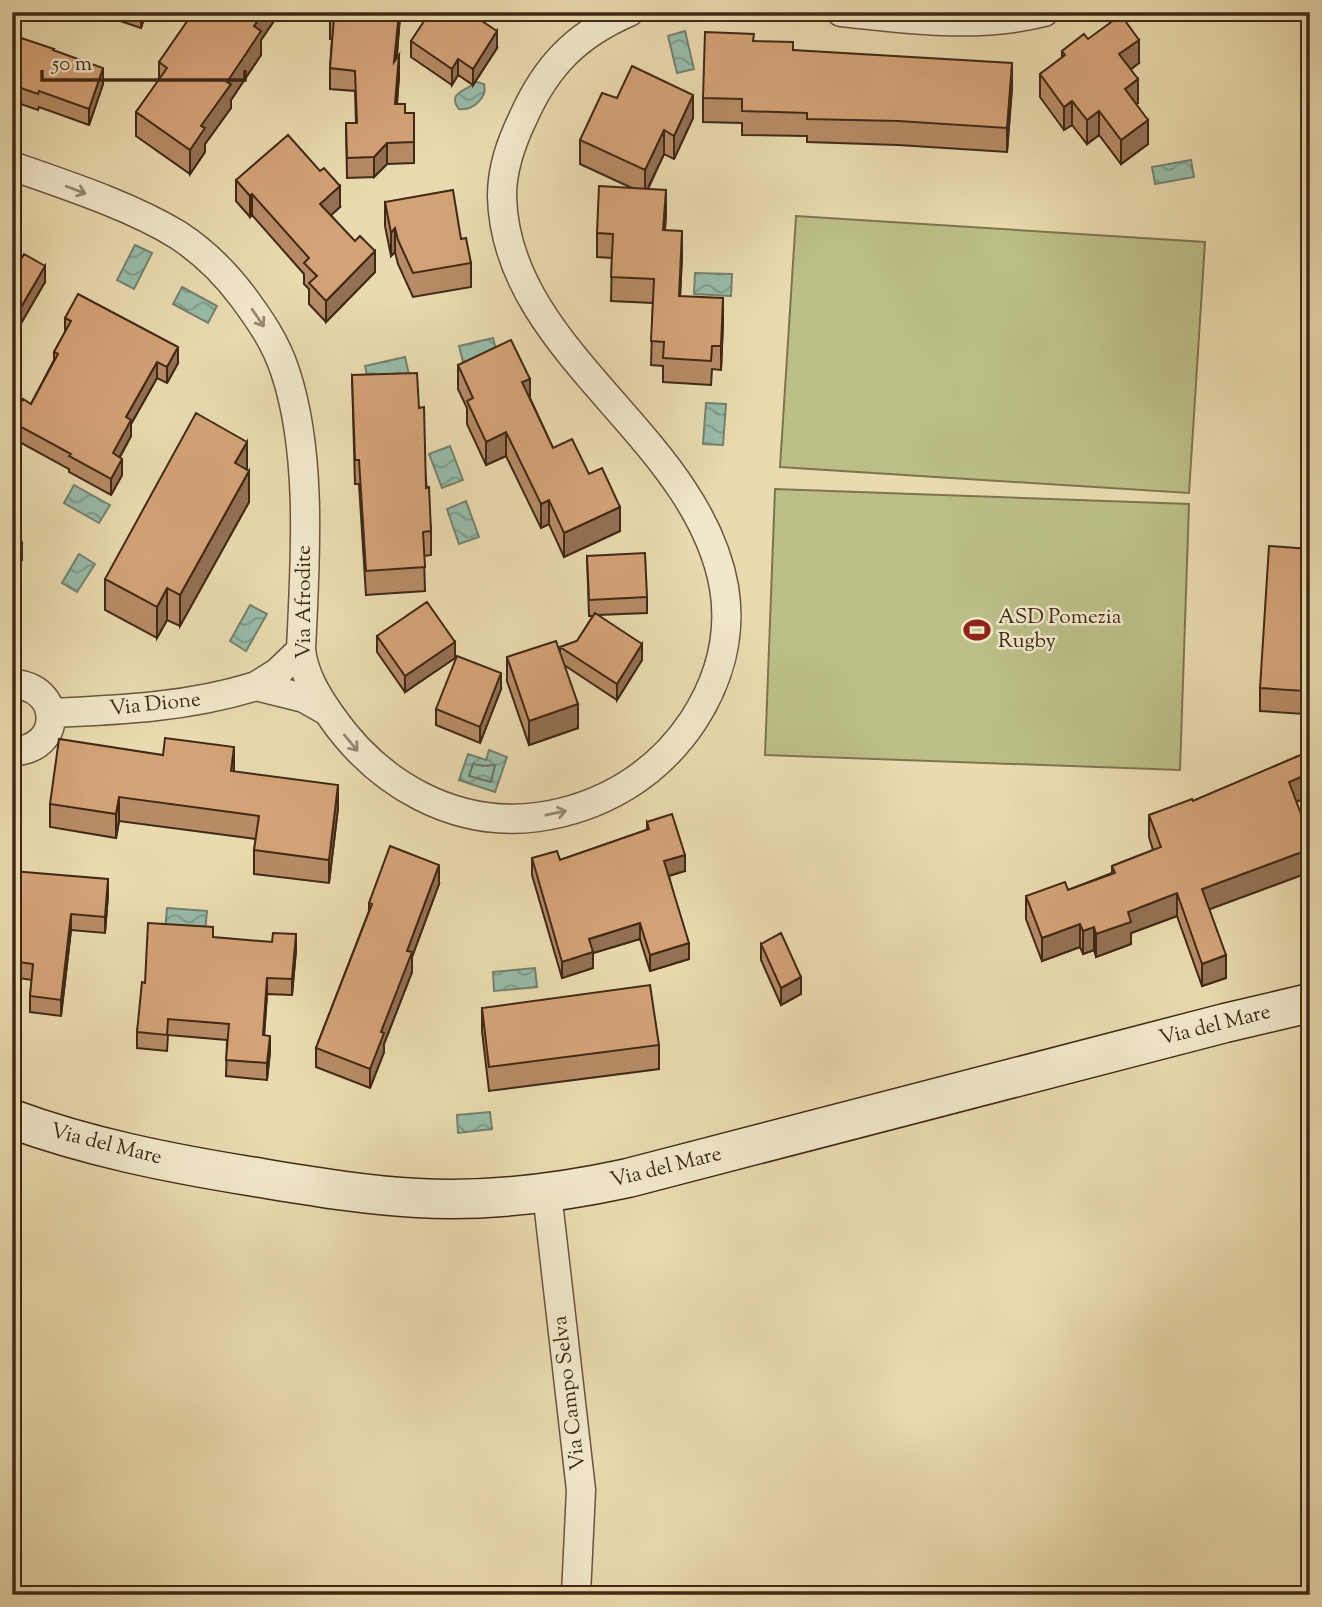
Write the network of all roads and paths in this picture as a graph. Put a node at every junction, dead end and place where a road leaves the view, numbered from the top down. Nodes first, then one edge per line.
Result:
1 (629, 12) edge
2 (841, 12) edge
3 (1044, 12) edge
4 (12, 166) edge
5 (301, 650) junction
6 (12, 684) edge
7 (256, 686) junction
8 (328, 712) junction
9 (51, 713) junction
10 (12, 751) edge
11 (1310, 1003) edge
12 (12, 1119) edge
13 (547, 1193) junction
14 (576, 1595) edge

8 -> 1 street, Via Afrodite
2 - 3 street
4 -> 5 street, Via Afrodite
5 - 7 street, Via Dione
5 - 8 street, Via Afrodite
6 - 9 street
7 - 8 street, Via Dione
7 - 9 street, Via Dione
9 - 10 street
11 - 13 main road, Via del Mare
12 - 13 main road, Via del Mare
13 - 14 street, Via Campo Selva

